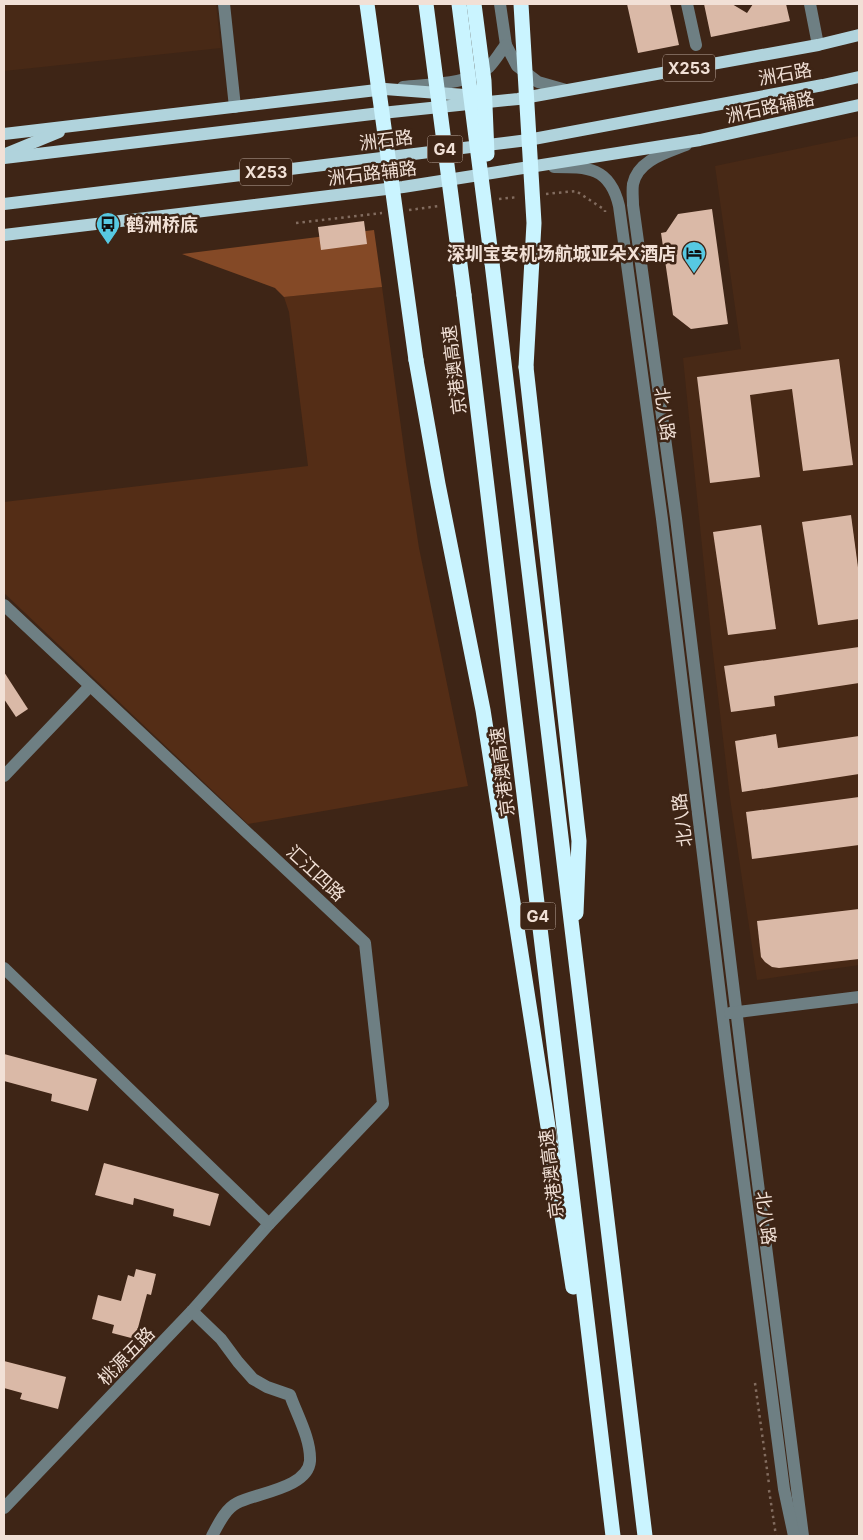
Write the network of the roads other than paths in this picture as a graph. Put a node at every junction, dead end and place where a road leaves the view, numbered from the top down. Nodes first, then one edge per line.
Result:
1 (224, 4) edge
2 (367, 4) edge
3 (374, 4) edge
4 (426, 4) edge
5 (459, 4) edge
6 (474, 4) edge
7 (500, 4) edge
8 (521, 4) edge
9 (687, 4) edge
10 (810, 4) edge
11 (859, 35) edge
12 (818, 44) junction
13 (506, 45) junction
14 (696, 45) dead end
15 (859, 77) edge
16 (385, 89) junction
17 (566, 90) junction
18 (518, 99) junction
19 (859, 105) edge
20 (235, 107) junction
21 (76, 126) junction
22 (4, 134) edge
23 (700, 140) junction
24 (4, 156) edge
25 (534, 167) junction
26 (4, 204) edge
27 (4, 236) edge
28 (492, 263) junction
29 (4, 605) edge
30 (90, 686) junction
31 (4, 776) edge
32 (575, 962) junction
33 (4, 968) edge
34 (859, 997) edge
35 (737, 1012) junction
36 (722, 1013) junction
37 (269, 1224) junction
38 (192, 1312) junction
39 (6, 1501) edge
40 (613, 1531) edge
41 (212, 1536) edge
42 (645, 1536) edge
43 (794, 1536) edge
44 (803, 1536) edge

1 - 20 street
2 - 40 highway, bridge
3 - 16 street
4 - 40 highway, 京港澳高速 / G4, bridge
5 - 28 highway, G4, bridge
6 - 28 highway, bridge
7 - 13 street
8 - 32 highway, bridge
9 - 14 street
10 - 12 street
11 - 12 main road, 洲石路 / X253
12 - 17 main road, 洲石路 / X253
13 - 16 street
13 - 17 street
15 - 26 main road, 洲石路 / X253
16 - 18 main road
16 - 20 main road
17 - 18 main road, 洲石路 / X253
18 - 24 main road, 洲石路 / X253
19 - 23 main road, 洲石路辅路
20 - 21 main road
21 - 22 main road
21 - 24 main road
23 - 25 main road, 洲石路辅路
23 - 35 street, 北八路
25 - 27 main road, 洲石路辅路
25 - 36 street, 北八路
28 - 32 highway, G4
29 - 30 street, 汇江四路
30 - 31 street
30 - 37 street, 汇江四路
32 - 42 highway, G4
33 - 37 street
34 - 35 street
35 - 36 street
35 - 44 street, 北八路
36 - 43 street, 北八路
37 - 38 street, 桃源五路
38 - 39 street, 桃源五路
38 - 41 street

